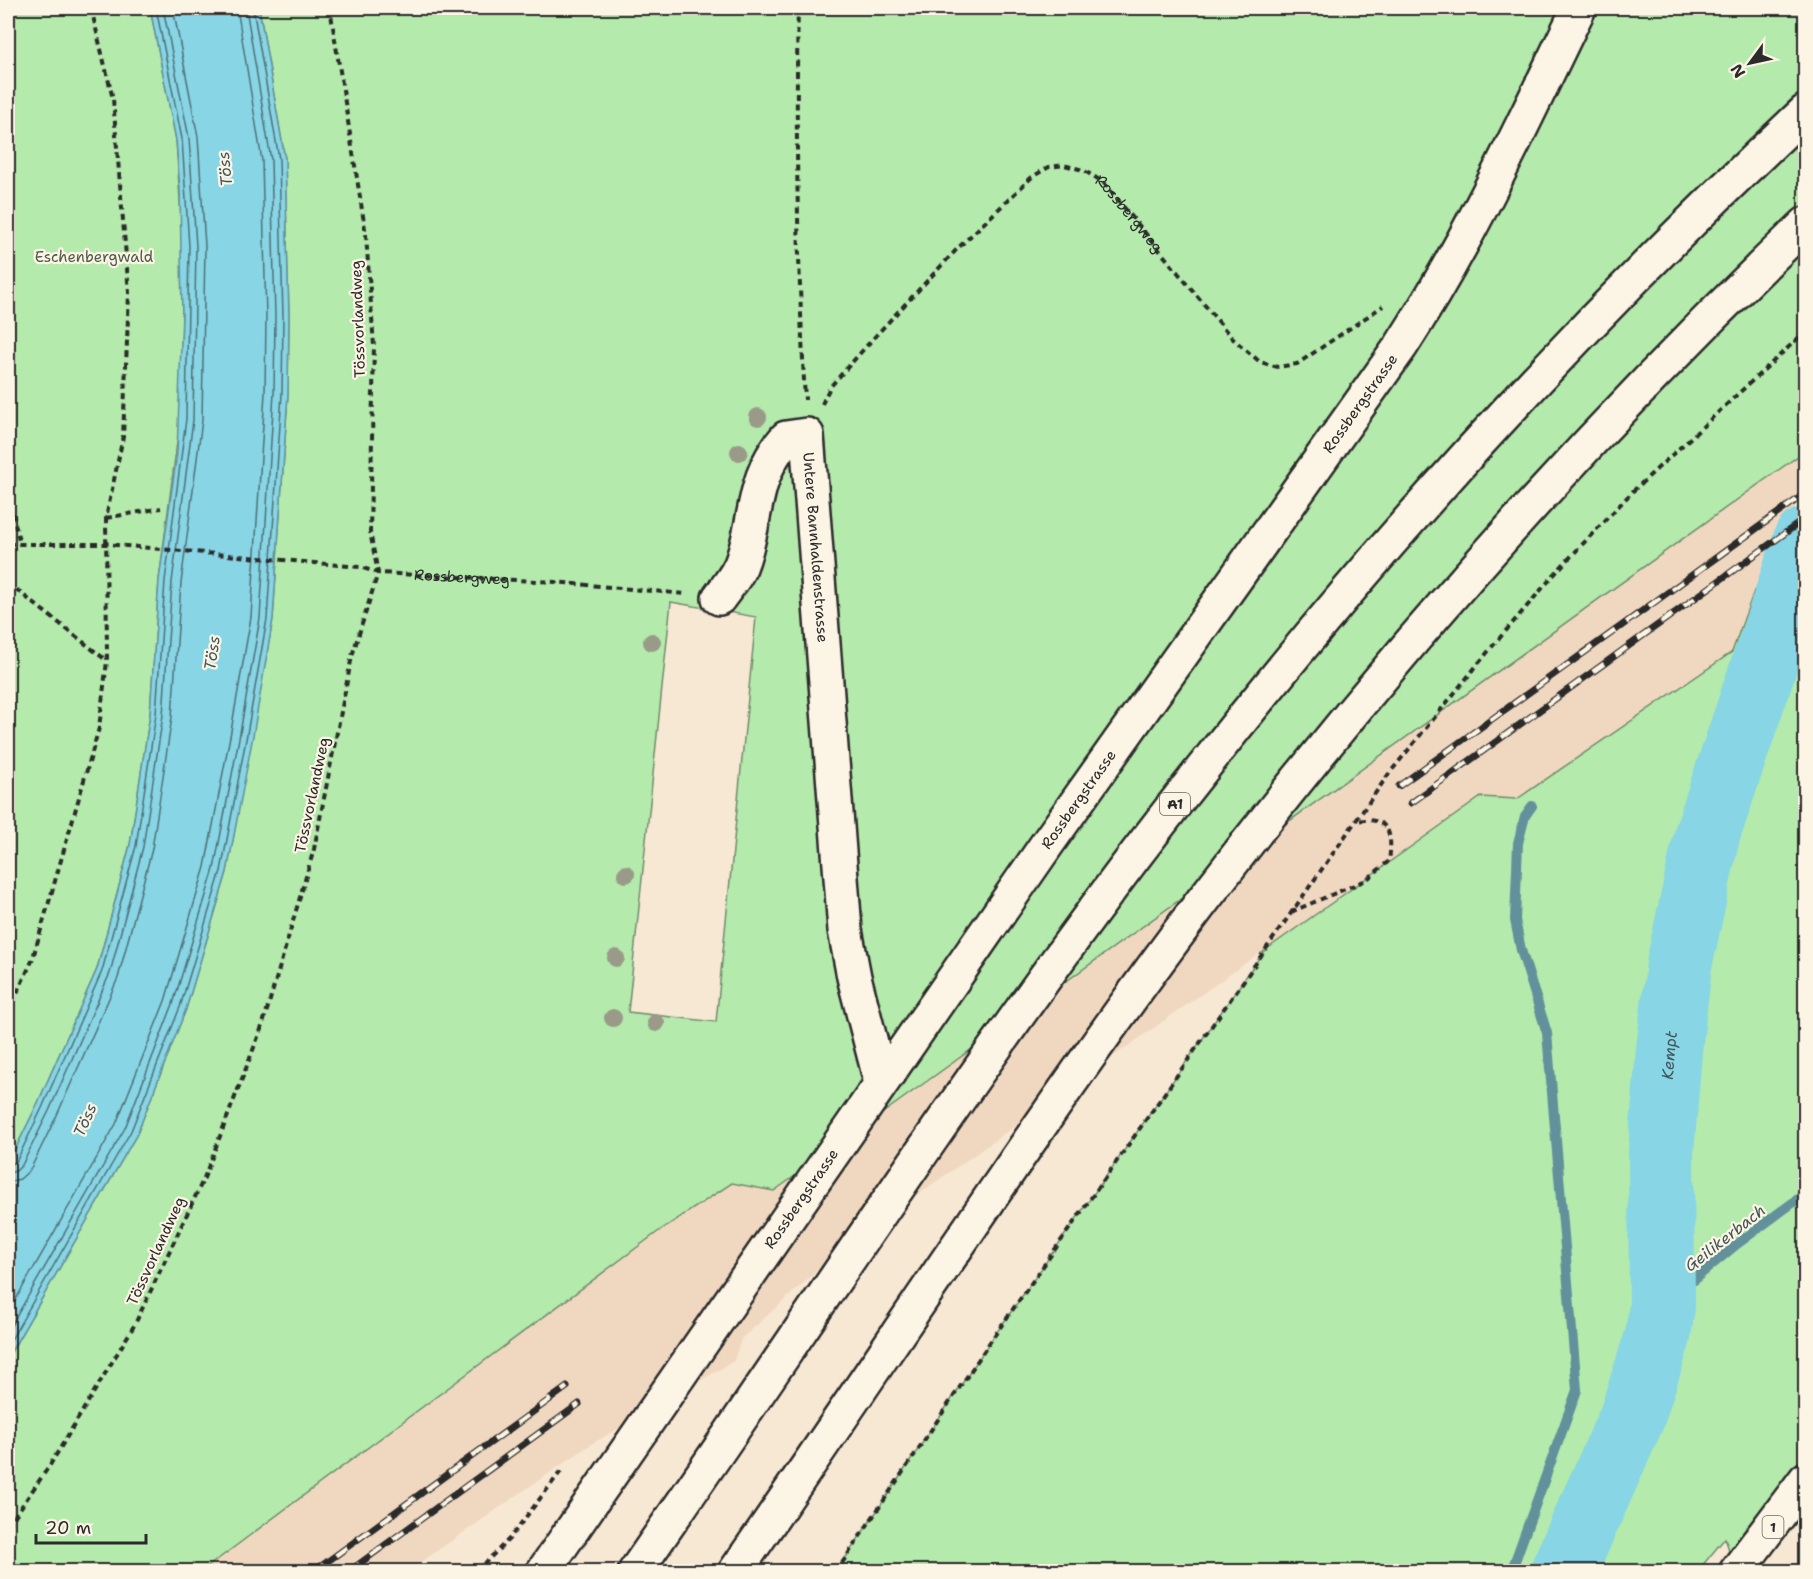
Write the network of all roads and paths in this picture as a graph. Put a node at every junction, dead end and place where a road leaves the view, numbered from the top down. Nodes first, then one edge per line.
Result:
1 (91, 8) edge
2 (330, 8) edge
3 (798, 8) edge
4 (1578, 8) edge
5 (1806, 111) edge
6 (1806, 224) edge
7 (1391, 300) dead end
8 (1806, 331) edge
9 (830, 387) dead end
10 (807, 435) junction
11 (8, 493) edge
12 (161, 508) dead end
13 (106, 519) junction
14 (8, 544) edge
15 (105, 544) junction
16 (20, 545) junction
17 (378, 573) junction
18 (8, 583) edge
19 (718, 598) joint
20 (107, 661) junction
21 (1356, 821) junction
22 (1291, 913) junction
23 (8, 1012) edge
24 (881, 1082) junction
25 (562, 1470) dead end
26 (1806, 1479) edge
27 (8, 1526) edge
28 (476, 1572) edge
29 (543, 1572) edge
30 (635, 1572) edge
31 (735, 1572) edge
32 (836, 1572) edge
33 (1736, 1572) edge

1 - 13 path
2 - 17 path, Tössvorlandweg
3 - 10 path, Untere Bannhaldenstrasse
4 - 24 main road, Rossbergstrasse
5 - 30 main road, A1
6 - 31 main road
7 - 9 path, Rossbergweg
8 - 21 path
10 - 19 main road
10 - 24 main road, Untere Bannhaldenstrasse
11 - 16 path
12 - 13 path
13 - 15 path
14 - 16 path, Rossbergweg
15 - 16 path, Rossbergweg
15 - 17 path, Rossbergweg
15 - 20 path
17 - 19 path, Rossbergweg
17 - 27 path, Tössvorlandweg
18 - 20 path
20 - 23 path
21 - 22 path
21 - 22 path
22 - 32 path
24 - 29 main road, Rossbergstrasse
25 - 28 path
26 - 33 main road, 1

